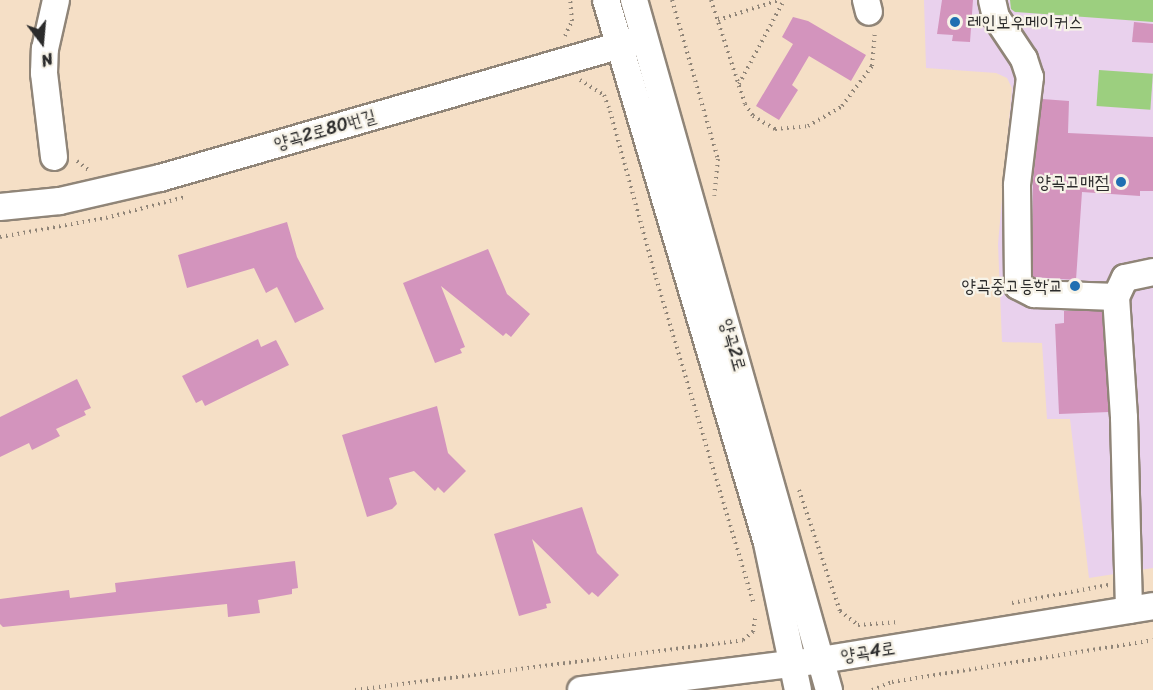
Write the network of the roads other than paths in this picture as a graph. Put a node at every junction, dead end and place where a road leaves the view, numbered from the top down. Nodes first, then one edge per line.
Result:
1 (56, 0) edge
2 (606, 0) edge
3 (634, 0) edge
4 (992, 0) edge
5 (646, 37) junction
6 (620, 44) junction
7 (63, 155) road end
8 (0, 207) edge
9 (1153, 272) edge
10 (1116, 297) junction
11 (1141, 608) edge
12 (821, 660) junction
13 (792, 664) junction
14 (581, 690) edge
15 (798, 690) edge
16 (829, 690) edge

1 - 7 street
2 - 6 street, 양곡2로
3 - 5 street, 양곡2로
4 - 10 street
5 - 6 street, 양곡2로80번길
5 - 12 street, 양곡2로
6 - 8 street, 양곡2로80번길
6 - 13 street, 양곡2로
9 - 10 street
10 - 11 street
11 - 12 street, 양곡4로
12 - 13 street, 양곡4로
12 - 16 street, 양곡2로
13 - 14 street, 양곡4로
13 - 15 street, 양곡2로

